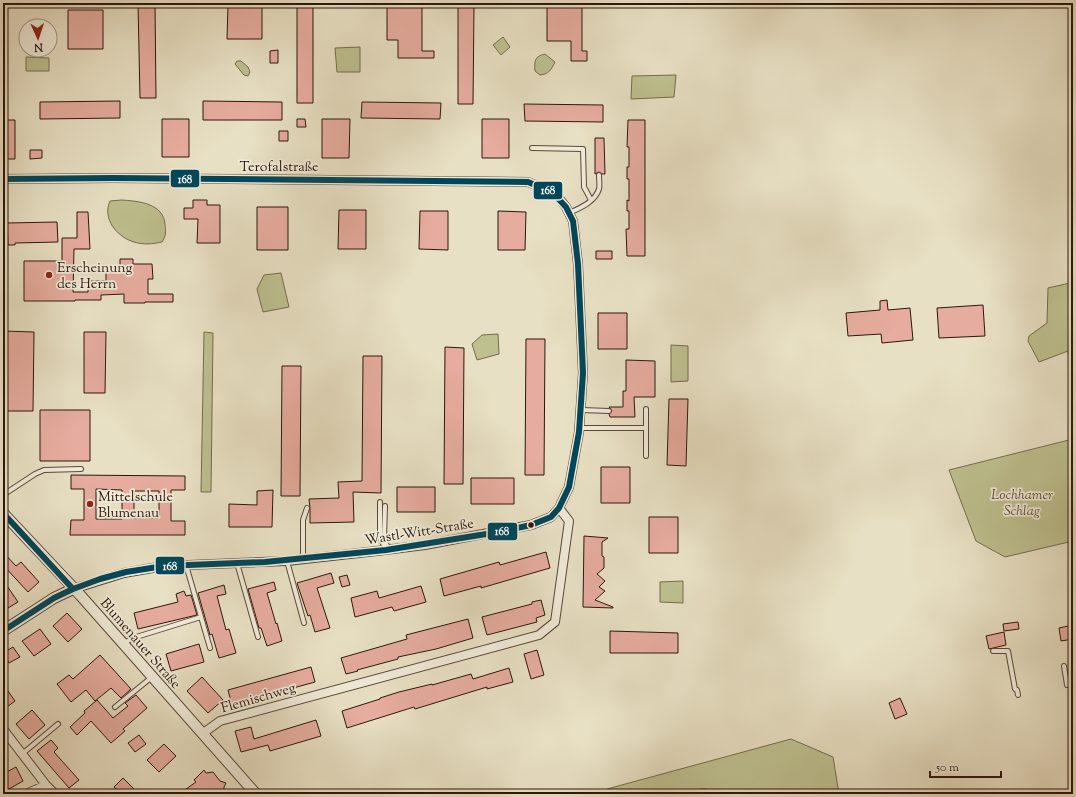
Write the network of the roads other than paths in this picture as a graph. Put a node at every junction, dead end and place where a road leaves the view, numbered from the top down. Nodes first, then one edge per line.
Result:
1 (532, 148) dead end
2 (600, 176) dead end
3 (3, 179) edge
4 (552, 192) joint
5 (591, 200) junction
6 (569, 213) junction
7 (646, 409) dead end
8 (582, 410) junction
9 (609, 411) dead end
10 (580, 428) junction
11 (646, 428) junction
12 (646, 456) dead end
13 (81, 469) dead end
14 (3, 495) edge
15 (380, 502) dead end
16 (385, 506) dead end
17 (307, 508) dead end
18 (559, 508) junction
19 (3, 513) edge
20 (388, 550) junction
21 (303, 559) junction
22 (287, 560) junction
23 (237, 564) junction
24 (186, 565) junction
25 (73, 588) junction
26 (201, 617) junction
27 (304, 622) dead end
28 (3, 631) edge
29 (258, 637) dead end
30 (123, 643) junction
31 (210, 648) dead end
32 (993, 651) dead end
33 (1064, 666) dead end
34 (152, 676) junction
35 (1067, 685) dead end
36 (1018, 695) dead end
37 (115, 707) dead end
38 (58, 724) dead end
39 (3, 729) edge
40 (202, 734) junction
41 (22, 754) junction
42 (46, 785) junction
43 (251, 792) edge
44 (26, 794) edge
45 (55, 794) edge

1 - 5 lane
2 - 5 lane
3 - 4 street, Terofalstraße
4 - 6 street, Wastl-Witt-Straße
5 - 6 lane
6 - 8 street, Wastl-Witt-Straße
7 - 11 lane
8 - 9 lane
8 - 10 street, Wastl-Witt-Straße
10 - 11 lane
10 - 18 street, Wastl-Witt-Straße
11 - 12 lane
13 - 14 lane
15 - 20 lane
16 - 20 lane
17 - 21 lane
18 - 20 street, Wastl-Witt-Straße
18 - 40 street, Flemischweg
19 - 25 street, Blumenauer Straße
20 - 21 street, Wastl-Witt-Straße
21 - 22 street, Wastl-Witt-Straße
22 - 23 street, Wastl-Witt-Straße
22 - 27 lane
23 - 24 street, Wastl-Witt-Straße
23 - 29 lane
24 - 25 street, Wastl-Witt-Straße
24 - 26 lane
25 - 28 street
25 - 30 street, Blumenauer Straße
26 - 30 lane
26 - 31 lane
30 - 34 street, Blumenauer Straße
32 - 36 lane
33 - 35 lane
34 - 37 lane
34 - 40 street, Blumenauer Straße
38 - 41 lane
39 - 41 street
40 - 43 street, Blumenauer Straße
41 - 42 street
42 - 44 street
42 - 45 street

